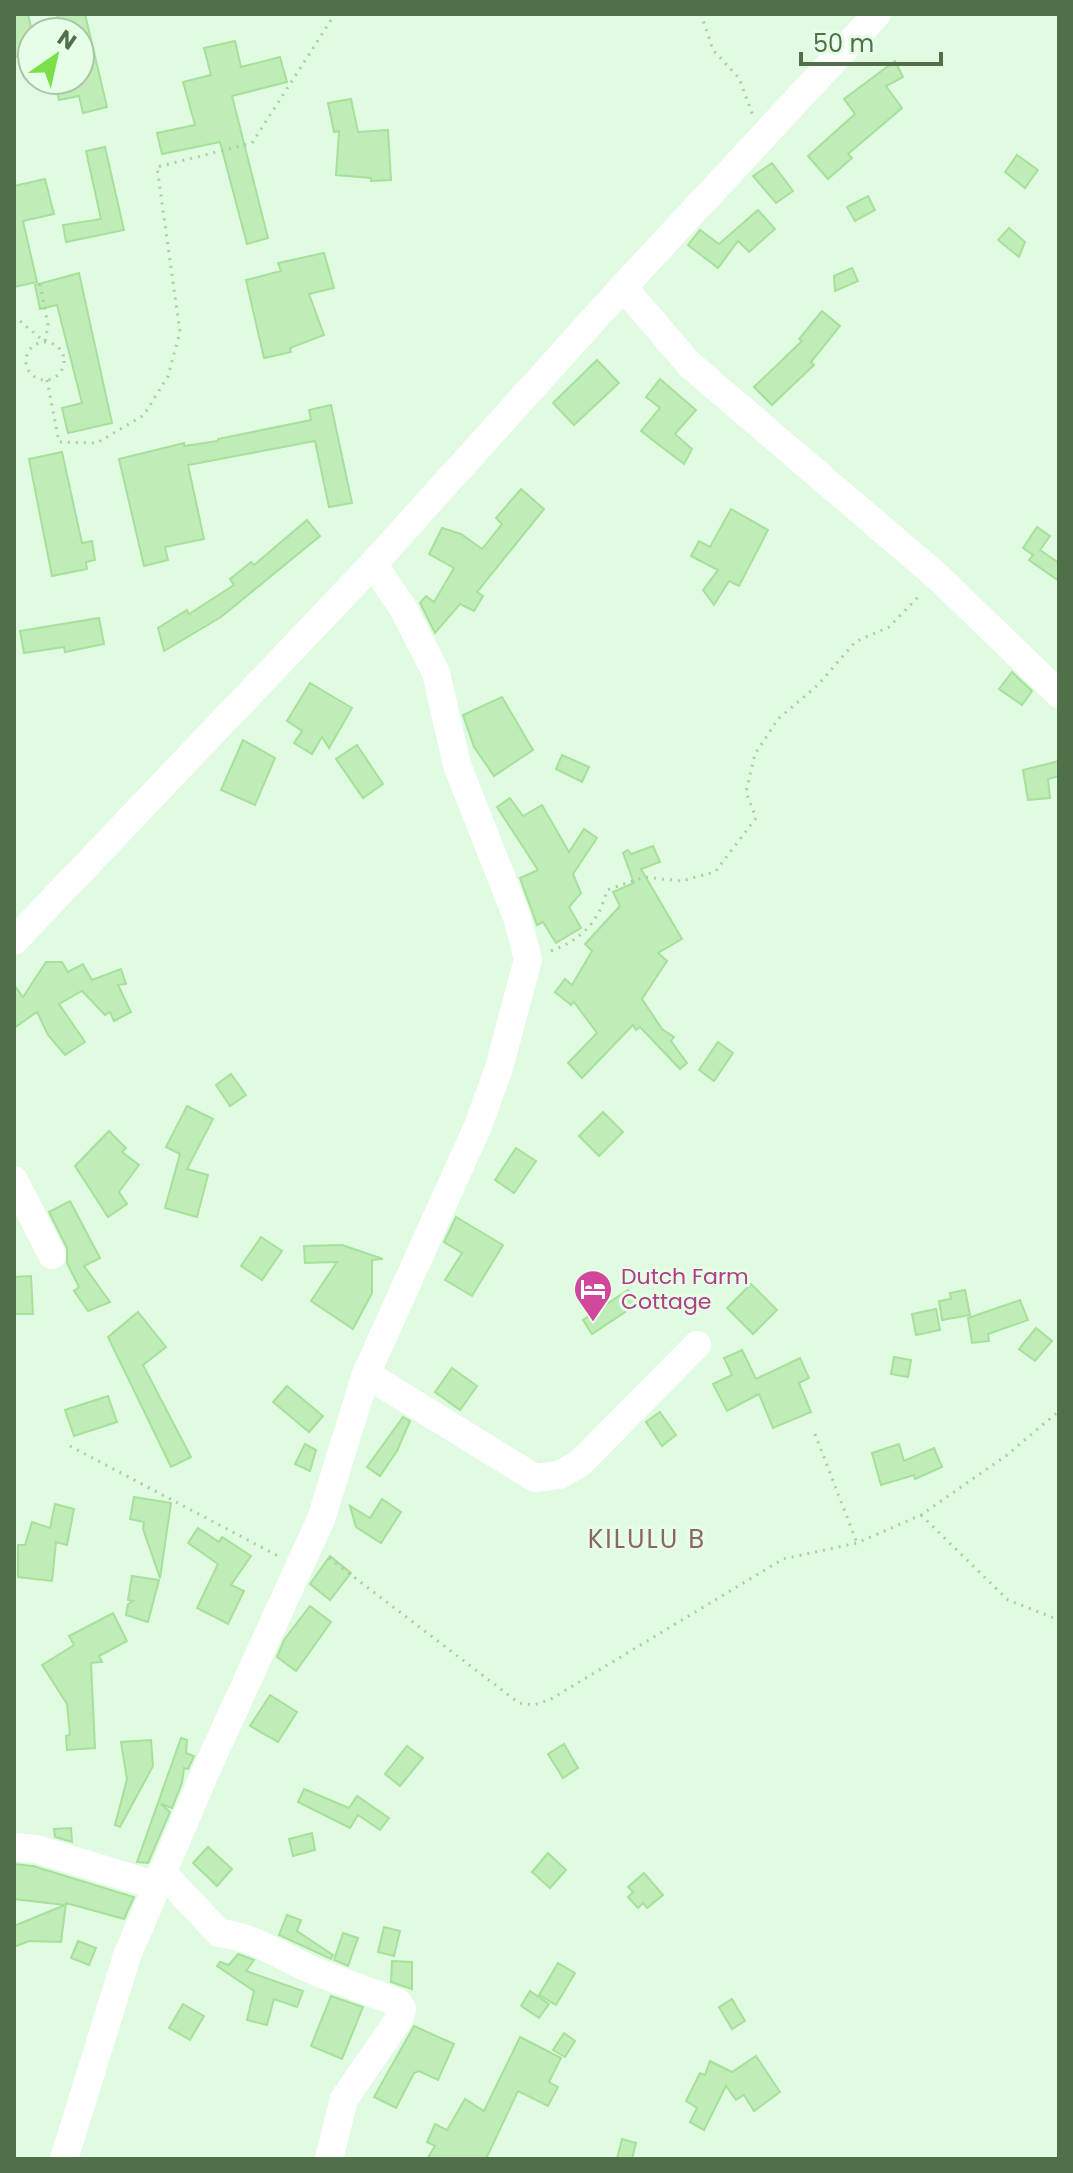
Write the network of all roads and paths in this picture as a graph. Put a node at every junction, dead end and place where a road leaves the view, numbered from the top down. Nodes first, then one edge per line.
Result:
1 (335, 14) edge
2 (701, 14) edge
3 (877, 14) edge
4 (765, 134) junction
5 (40, 284) dead end
6 (623, 287) junction
7 (14, 316) edge
8 (45, 342) junction
9 (47, 380) junction
10 (373, 564) junction
11 (938, 577) junction
12 (1059, 694) edge
13 (14, 941) edge
14 (528, 959) junction
15 (14, 1180) edge
16 (52, 1255) dead end
17 (697, 1345) dead end
18 (366, 1374) junction
19 (1059, 1411) edge
20 (815, 1434) dead end
21 (70, 1446) dead end
22 (921, 1515) junction
23 (857, 1543) junction
24 (305, 1555) junction
25 (1059, 1620) edge
26 (14, 1847) edge
27 (160, 1879) junction
28 (64, 2159) edge
29 (329, 2159) edge

1 - 9 path
2 - 4 path
3 - 4 street
4 - 6 street
5 - 8 path
6 - 10 street
6 - 11 street
7 - 8 path
8 - 9 path
8 - 9 path
10 - 13 street
10 - 14 street
11 - 12 street
11 - 14 path
14 - 18 street
15 - 16 street
17 - 18 street
18 - 24 street
19 - 22 path
20 - 23 path
21 - 24 path
22 - 23 path
22 - 25 path
23 - 24 path
24 - 27 street
26 - 27 street
27 - 28 street
27 - 29 street

